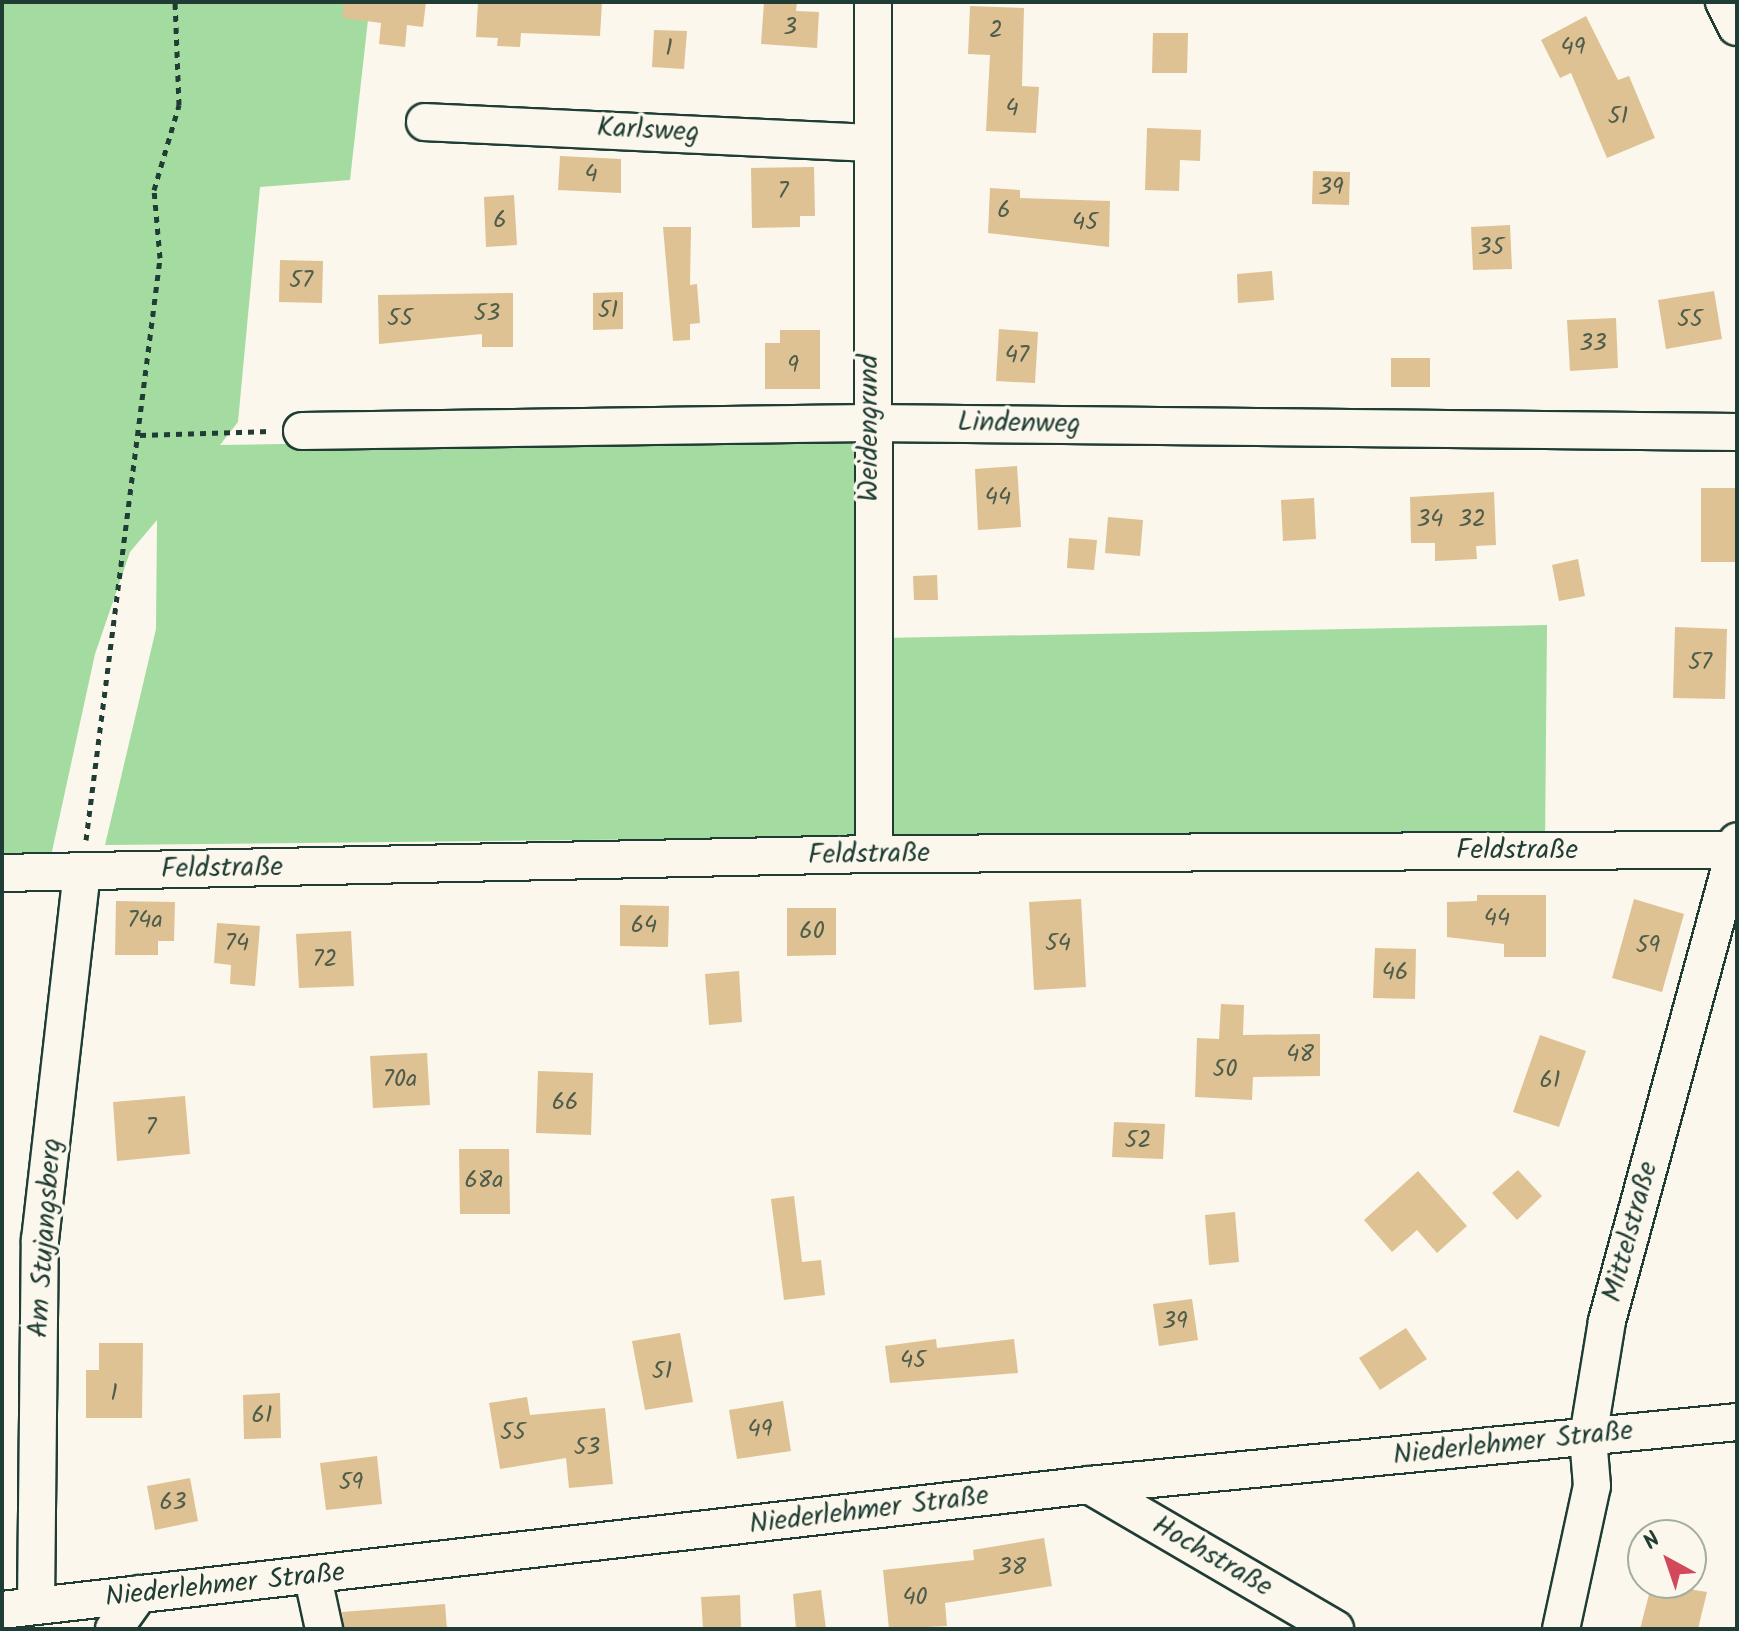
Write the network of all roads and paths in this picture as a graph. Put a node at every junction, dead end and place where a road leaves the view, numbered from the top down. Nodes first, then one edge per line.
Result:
1 (175, 2) edge
2 (873, 2) edge
3 (1724, 2) edge
4 (1737, 27) edge
5 (425, 122) dead end
6 (870, 143) junction
7 (869, 423) junction
8 (302, 431) joint
9 (1737, 432) edge
10 (140, 435) junction
11 (1736, 847) edge
12 (874, 854) junction
13 (2, 873) edge
14 (82, 873) junction
15 (1737, 1422) edge
16 (1588, 1437) junction
17 (1089, 1485) junction
18 (313, 1578) junction
19 (139, 1594) junction
20 (19, 1608) edge
21 (114, 1629) edge
22 (324, 1629) edge
23 (1335, 1629) edge
24 (1561, 1629) edge

1 - 10 path
2 - 6 street, Weidengrund
3 - 4 street
5 - 6 street, Karlsweg
6 - 7 street, Weidengrund
7 - 8 street, Lindenweg
7 - 9 street, Lindenweg
7 - 12 street, Weidengrund
8 - 10 path
10 - 14 path
11 - 12 street, Feldstraße
11 - 16 street, Mittelstraße
12 - 14 street, Feldstraße
13 - 14 street, Feldstraße
14 - 20 street, Am Stujangsberg
15 - 16 street, Niederlehmer Straße
16 - 17 street, Niederlehmer Straße
16 - 24 street, Mittelstraße
17 - 18 street, Niederlehmer Straße
17 - 23 street, Hochstraße
18 - 19 street, Niederlehmer Straße
18 - 22 street
19 - 20 street, Niederlehmer Straße
19 - 21 street

